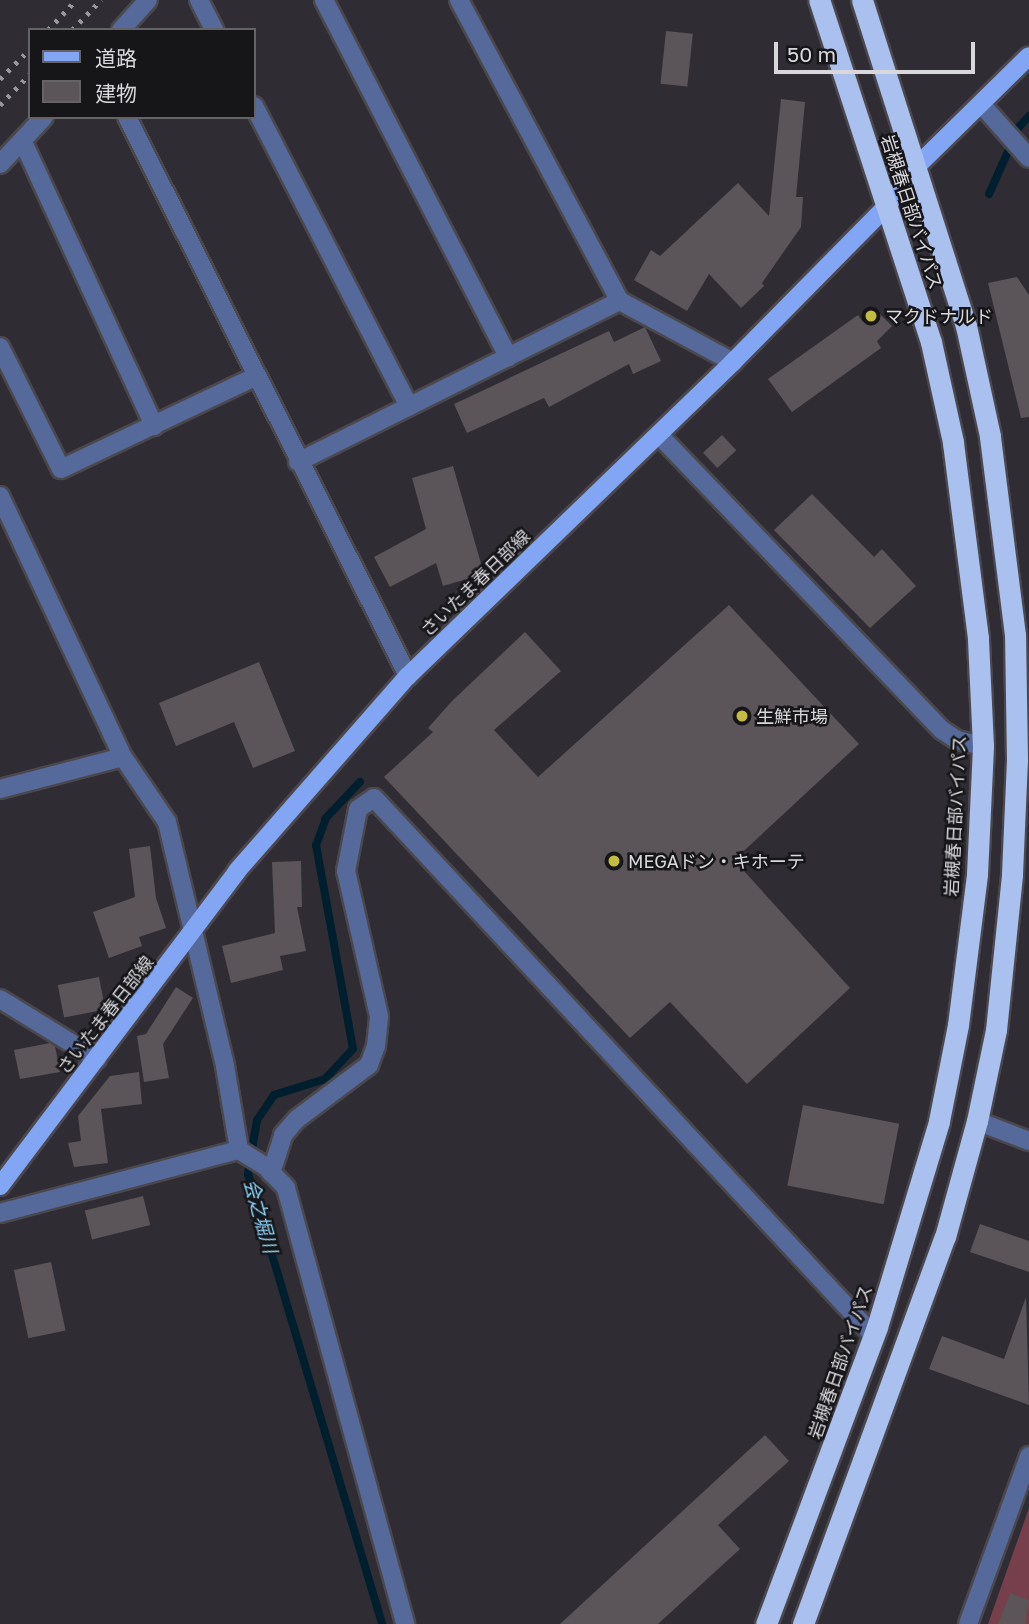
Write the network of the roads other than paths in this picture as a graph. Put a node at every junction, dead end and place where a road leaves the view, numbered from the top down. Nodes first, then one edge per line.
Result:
1 (148, 0) edge
2 (199, 0) edge
3 (324, 0) edge
4 (459, 0) edge
5 (819, 0) edge
6 (862, 0) edge
7 (123, 28) edge
8 (213, 28) edge
9 (1029, 56) edge
10 (981, 104) junction
11 (256, 110) edge
12 (42, 119) edge
13 (128, 119) edge
14 (23, 142) junction
15 (1027, 156) edge
16 (0, 164) edge
17 (916, 167) junction
18 (886, 207) junction
19 (620, 301) junction
20 (0, 347) edge
21 (508, 357) junction
22 (733, 362) junction
23 (255, 377) junction
24 (409, 406) junction
25 (154, 426) junction
26 (659, 435) junction
27 (298, 462) junction
28 (0, 496) edge
29 (408, 676) junction
30 (983, 746) junction
31 (123, 757) junction
32 (0, 789) edge
33 (192, 936) junction
34 (0, 999) edge
35 (97, 1059) junction
36 (977, 1121) junction
37 (1029, 1141) edge
38 (240, 1151) junction
39 (266, 1168) junction
40 (0, 1186) edge
41 (0, 1213) edge
42 (874, 1336) junction
43 (1029, 1456) edge
44 (405, 1624) edge
45 (766, 1624) edge
46 (803, 1624) edge
47 (968, 1624) edge

1 - 7 street
2 - 8 street
3 - 21 street
4 - 19 street
5 - 18 highway, 岩槻春日部バイパス
6 - 17 highway, 岩槻春日部バイパス
9 - 10 main road, さいたま春日部線
10 - 15 street
10 - 17 main road, さいたま春日部線
11 - 24 street
12 - 14 street
13 - 23 street
14 - 16 street
14 - 25 street
17 - 18 main road, さいたま春日部線
17 - 36 highway, 岩槻春日部バイパス
18 - 22 main road, さいたま春日部線
18 - 30 highway, 岩槻春日部バイパス
19 - 21 street
19 - 22 street
20 - 25 street
21 - 24 street
22 - 26 main road, さいたま春日部線
23 - 25 street
23 - 27 street
24 - 27 street
26 - 29 main road, さいたま春日部線
26 - 30 street
27 - 29 street
28 - 31 street
29 - 33 main road, さいたま春日部線
30 - 42 highway, 岩槻春日部バイパス
31 - 32 street
31 - 33 street
33 - 35 main road, さいたま春日部線
33 - 38 street
34 - 35 street
35 - 40 main road, さいたま春日部線
36 - 37 street
36 - 46 highway, 岩槻春日部バイパス
38 - 39 street
38 - 41 street
39 - 42 street
39 - 44 street
42 - 45 highway, 岩槻春日部バイパス
43 - 47 street

